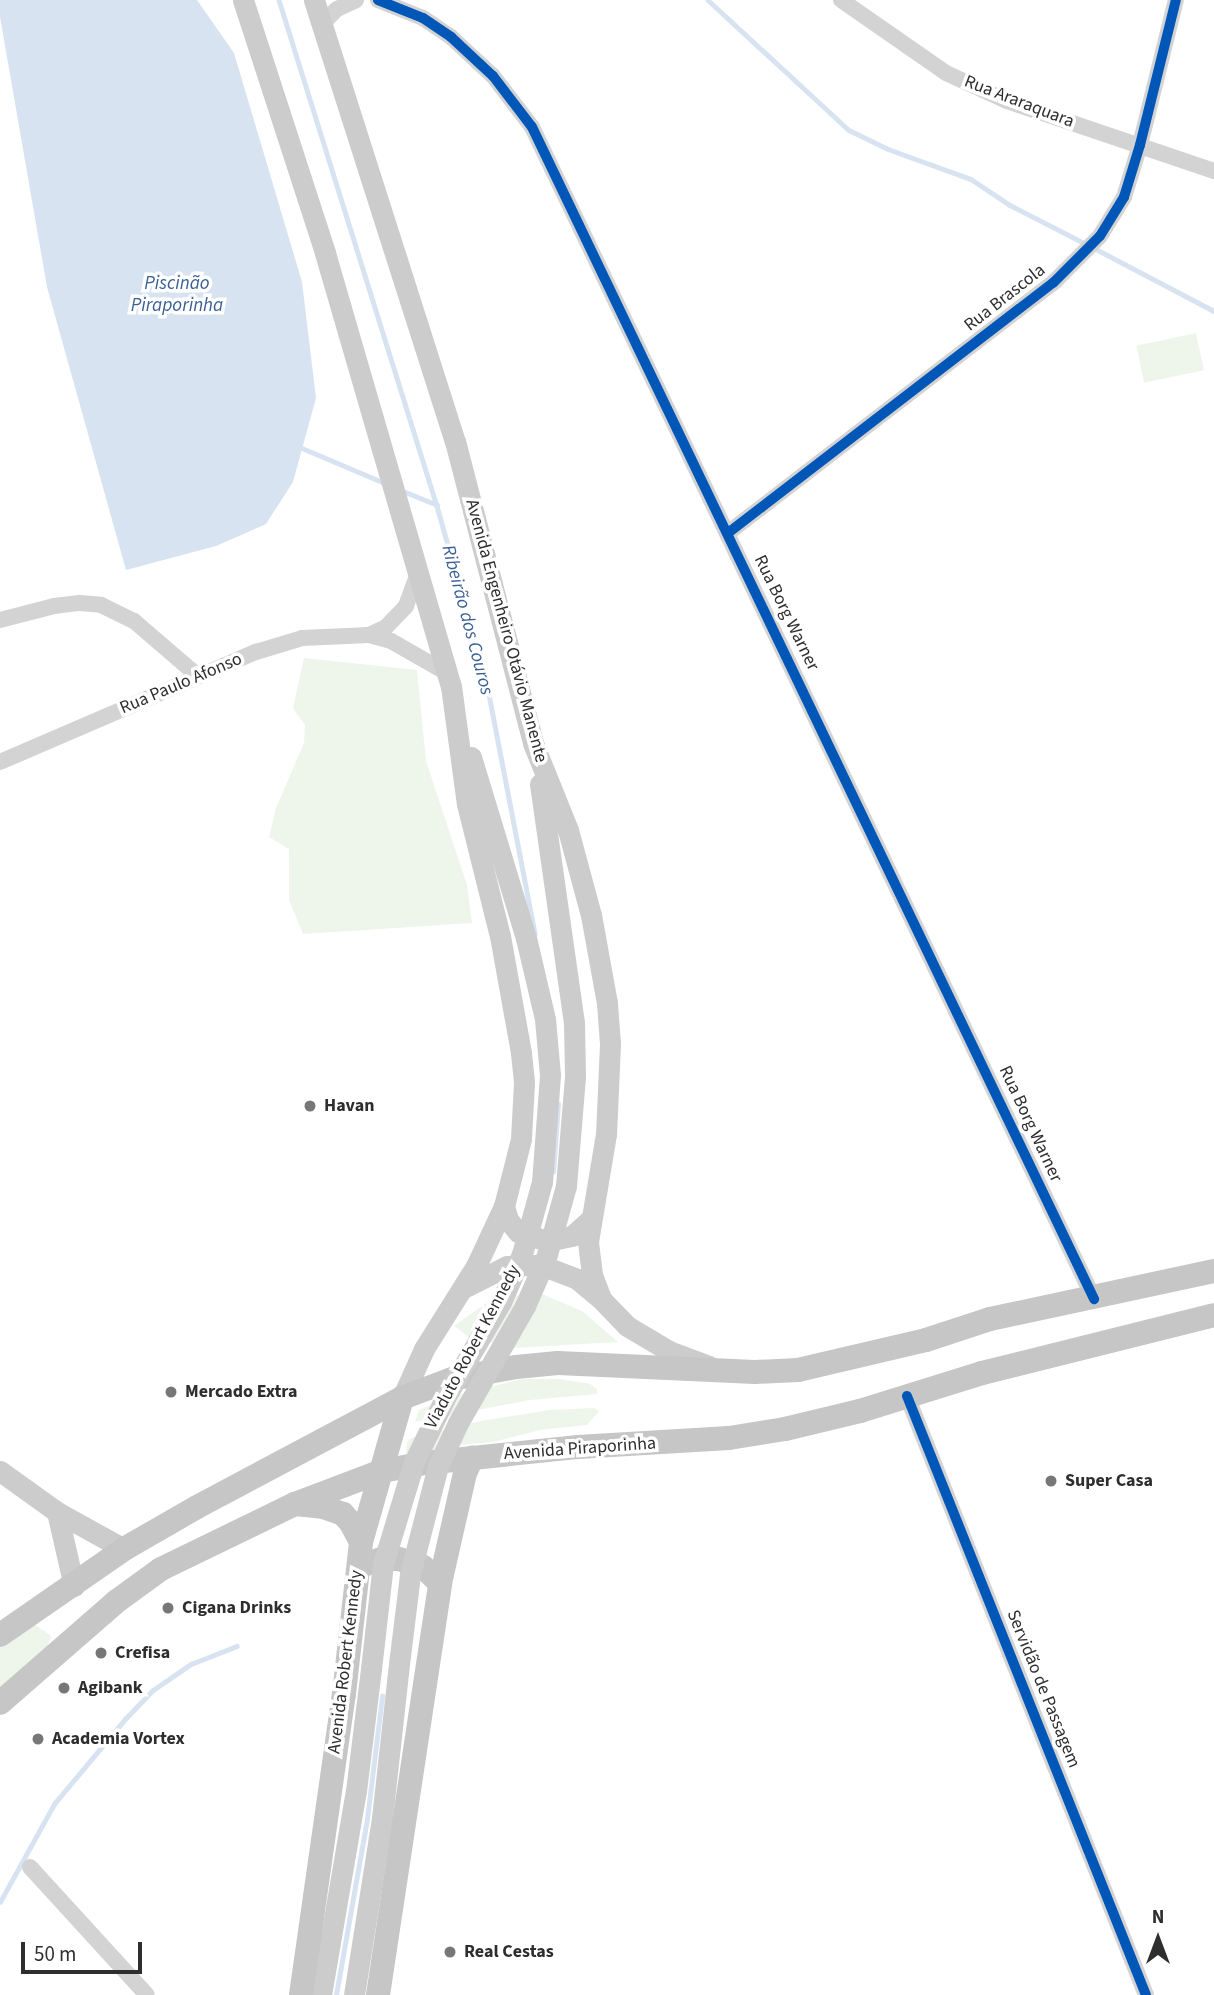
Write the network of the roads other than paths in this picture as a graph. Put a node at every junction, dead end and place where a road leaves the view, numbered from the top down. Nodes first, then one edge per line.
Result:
1 (243, 0) edge
2 (314, 0) edge
3 (356, 0) edge
4 (378, 0) edge
5 (841, 0) edge
6 (1176, 0) edge
7 (322, 24) junction
8 (1140, 145) junction
9 (1214, 171) edge
10 (727, 533) junction
11 (418, 575) junction
12 (0, 620) edge
13 (369, 635) junction
14 (447, 673) junction
15 (198, 676) junction
16 (456, 704) junction
17 (533, 744) junction
18 (0, 762) edge
19 (504, 1206) junction
20 (591, 1220) junction
21 (1214, 1271) edge
22 (462, 1289) junction
23 (601, 1299) junction
24 (1094, 1299) junction
25 (1214, 1315) edge
26 (721, 1370) junction
27 (907, 1396) junction
28 (402, 1398) junction
29 (472, 1458) junction
30 (382, 1471) junction
31 (2, 1474) edge
32 (295, 1504) junction
33 (57, 1512) junction
34 (361, 1542) junction
35 (124, 1549) junction
36 (357, 1568) junction
37 (440, 1583) junction
38 (74, 1586) junction
39 (0, 1635) edge
40 (0, 1703) edge
41 (30, 1867) dead end
42 (147, 1995) edge
43 (301, 1995) edge
44 (321, 1995) edge
45 (354, 1995) edge
46 (378, 1995) edge
47 (1146, 1995) edge

1 - 11 main road
2 - 7 main road, Avenida Engenheiro Otávio Manente
3 - 7 street
4 - 10 street, Rua Borg Warner
5 - 8 street, Rua Araraquara
6 - 8 street, Rua Brascola
7 - 17 main road, Avenida Engenheiro Otávio Manente
8 - 9 street, Rua Araraquara
8 - 10 street, Rua Brascola
10 - 24 street, Rua Borg Warner
11 - 13 street
11 - 14 main road
12 - 15 street
13 - 14 street, Rua Paulo Afonso
13 - 15 street, Rua Paulo Afonso
14 - 16 main road
15 - 18 street, Rua Paulo Afonso
16 - 19 main road
16 - 44 main road, Viaduto Robert Kennedy, bridge
17 - 20 main road, Avenida Engenheiro Otávio Manente
17 - 45 main road, Viaduto Robert Kennedy, bridge
19 - 20 main road
19 - 22 main road
20 - 23 main road, Avenida Engenheiro Otávio Manente
21 - 24 main road
22 - 23 main road
22 - 28 main road, Avenida Robert Kennedy
23 - 26 main road, Avenida Engenheiro Otávio Manente
24 - 26 main road
25 - 27 main road, Avenida Piraporinha
26 - 28 main road
27 - 29 main road, Avenida Piraporinha
27 - 47 street, Servidão de Passagem
28 - 30 main road, Avenida Robert Kennedy
28 - 35 main road
29 - 30 main road, Avenida Piraporinha
29 - 37 main road
30 - 32 main road, Avenida Piraporinha
30 - 34 main road, Avenida Robert Kennedy
31 - 33 main road
32 - 34 main road
32 - 40 main road, Avenida Piraporinha
33 - 35 main road
33 - 38 main road
34 - 36 main road, Avenida Robert Kennedy
35 - 38 main road
36 - 37 main road
36 - 43 main road, Avenida Robert Kennedy
37 - 46 main road
38 - 39 main road
41 - 42 street

